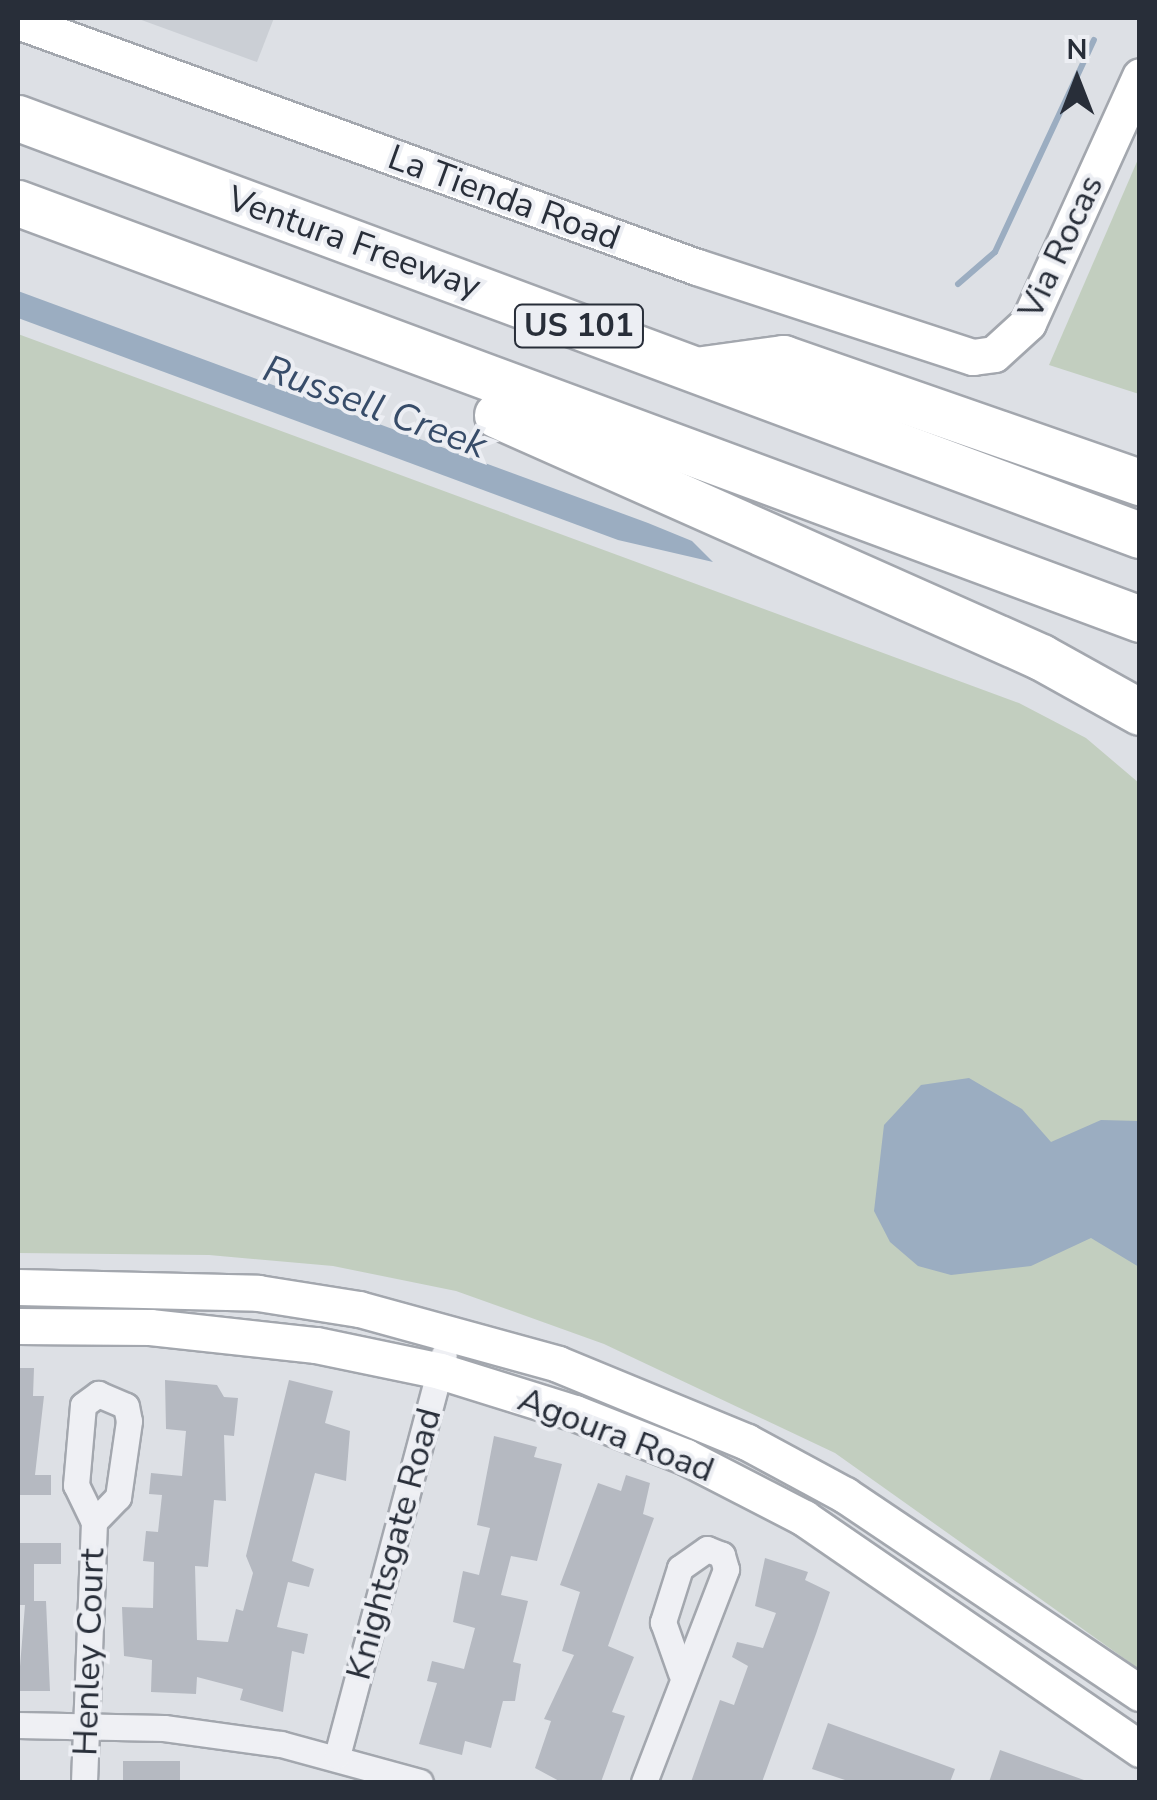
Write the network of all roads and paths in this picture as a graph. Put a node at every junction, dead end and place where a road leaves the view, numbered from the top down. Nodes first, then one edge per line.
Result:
1 (18, 21) edge
2 (1140, 76) edge
3 (18, 118) edge
4 (18, 203) edge
5 (236, 285) junction
6 (994, 354) joint
7 (695, 370) junction
8 (1140, 482) edge
9 (1140, 536) edge
10 (1140, 619) edge
11 (1140, 712) edge
12 (18, 1287) edge
13 (18, 1326) edge
14 (450, 1333) junction
15 (440, 1371) junction
16 (94, 1522) dead end
17 (920, 1540) junction
18 (895, 1575) junction
19 (681, 1672) dead end
20 (1140, 1693) edge
21 (18, 1726) edge
22 (85, 1726) junction
23 (1140, 1749) edge
24 (337, 1756) junction
25 (84, 1782) edge
26 (420, 1782) edge
27 (644, 1782) edge

1 - 6 main road, La Tienda Road
2 - 6 main road, Via Rocas
3 - 7 highway, Ventura Freeway / US 101
4 - 5 highway, US 101
5 - 10 highway, US 101
5 - 11 highway
7 - 8 highway
7 - 9 highway, Ventura Freeway / US 101
12 - 14 main road, Agoura Road
13 - 15 main road, Agoura Road
14 - 15 street, Knightsgate Road
14 - 17 main road, Agoura Road
15 - 18 main road, Agoura Road
15 - 24 street, Knightsgate Road
16 - 22 street, Henley Court
17 - 18 main road
17 - 20 main road, Agoura Road
18 - 23 main road, Agoura Road
19 - 27 street
21 - 22 street
22 - 24 street
22 - 25 street, Henley Court
24 - 26 street

